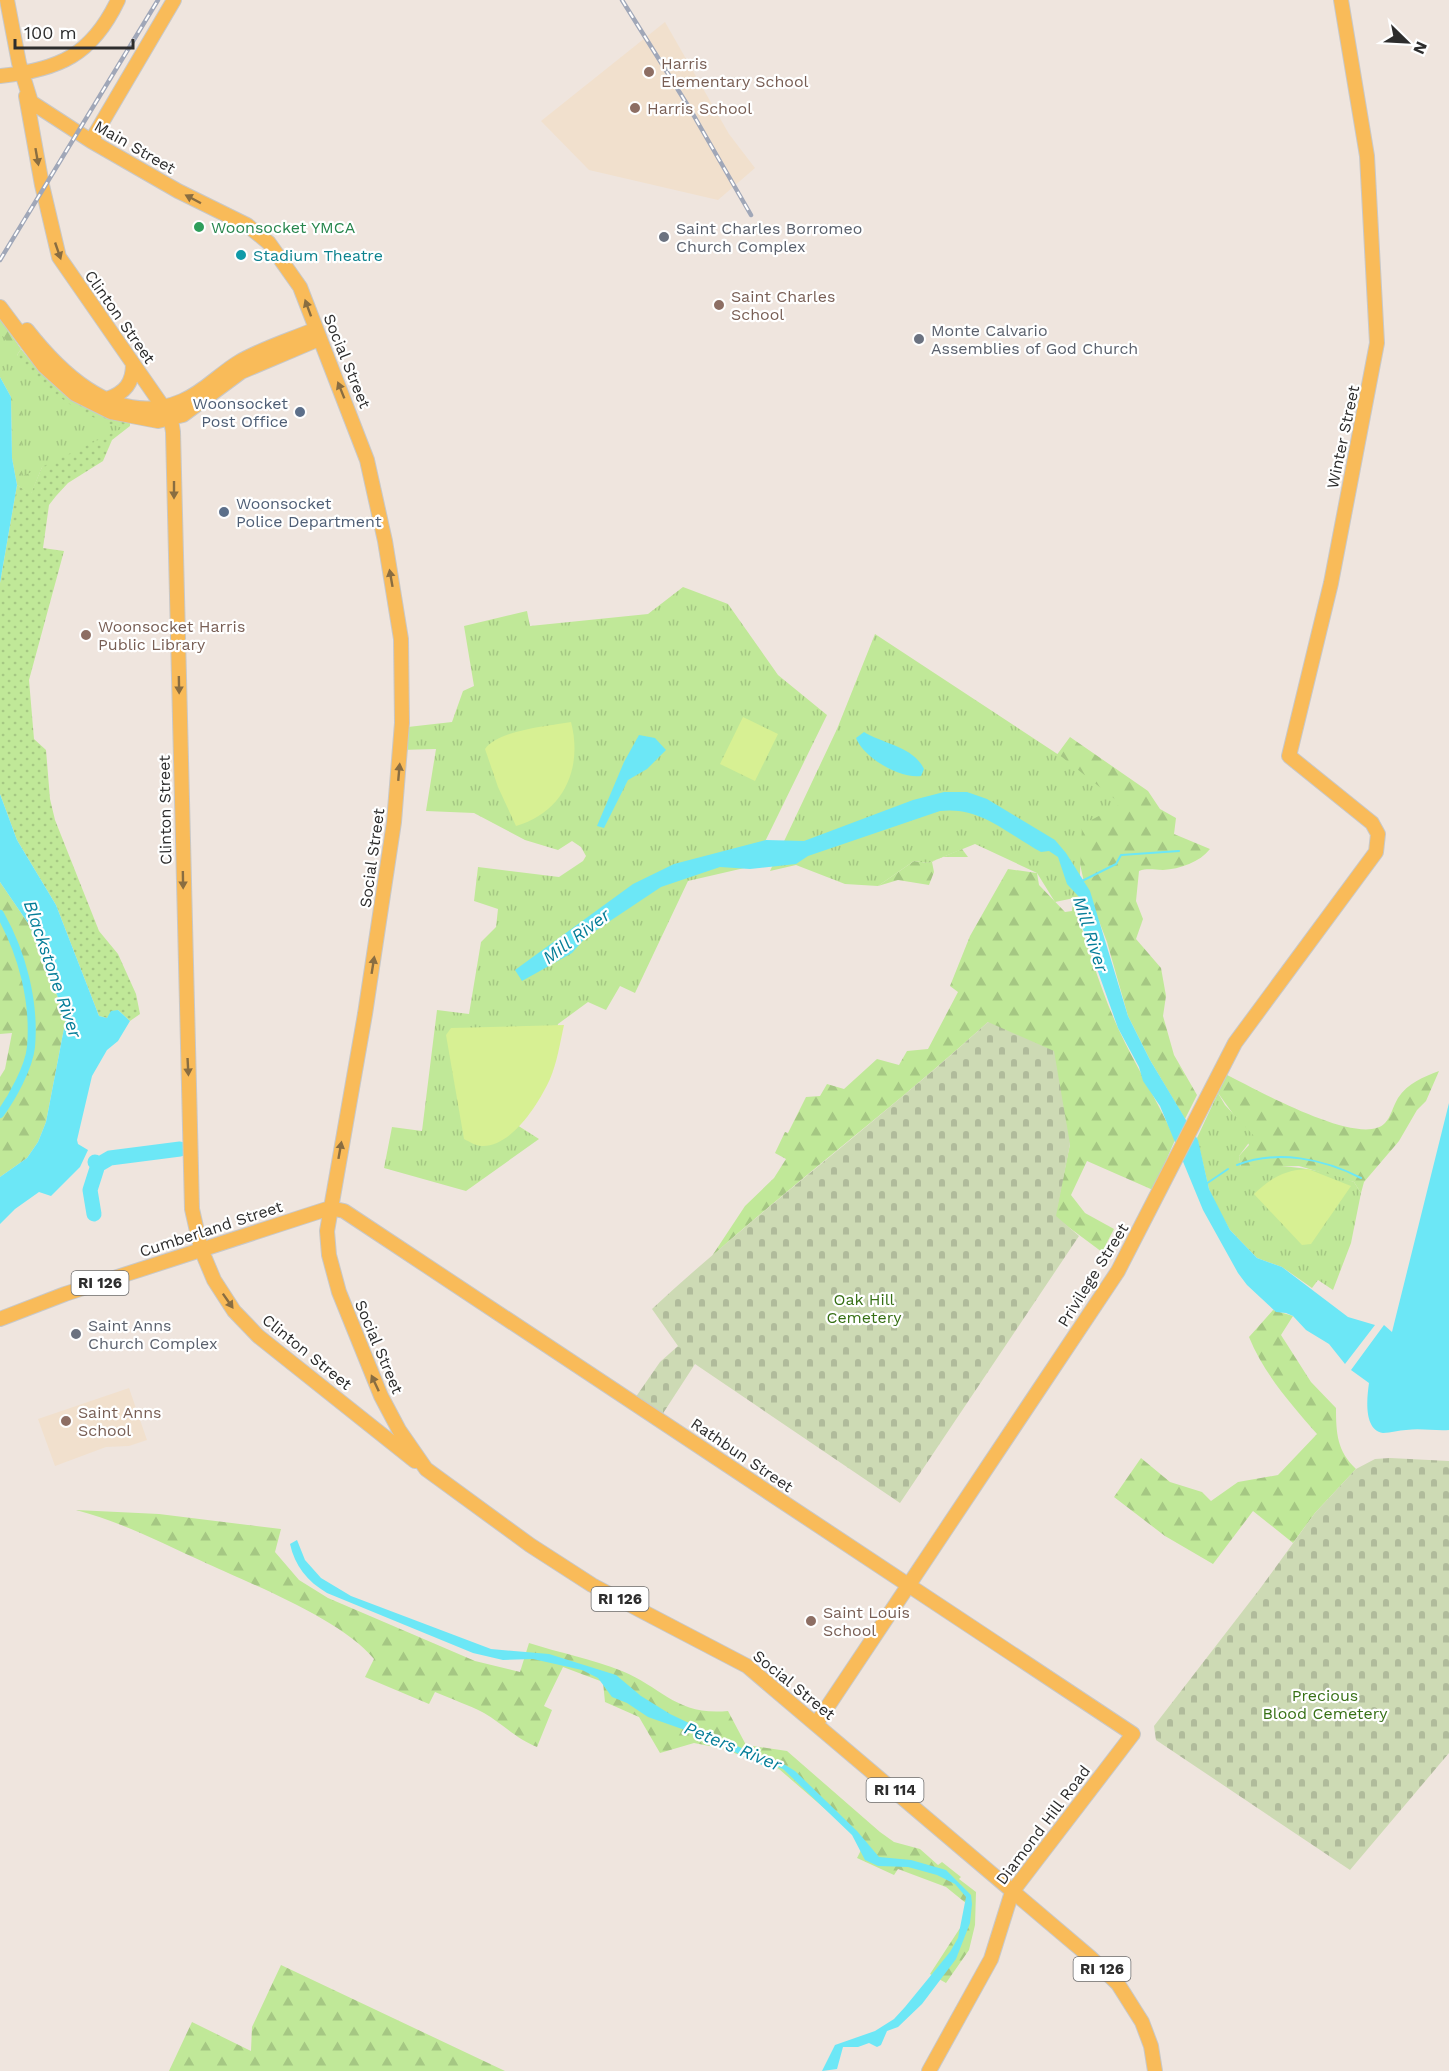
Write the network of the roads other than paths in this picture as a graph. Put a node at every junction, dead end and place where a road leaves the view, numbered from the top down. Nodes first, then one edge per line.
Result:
1 (7, 0) edge
2 (118, 0) edge
3 (174, 0) edge
4 (1341, 0) edge
5 (0, 76) edge
6 (23, 81) junction
7 (48, 115) junction
8 (31, 125) junction
9 (91, 141) junction
10 (300, 287) joint
11 (0, 296) edge
12 (0, 307) edge
13 (317, 334) junction
14 (133, 364) junction
15 (107, 399) junction
16 (167, 414) junction
17 (1378, 834) joint
18 (330, 1208) junction
19 (201, 1249) junction
20 (0, 1319) edge
21 (387, 1409) junction
22 (359, 1417) junction
23 (426, 1469) junction
24 (909, 1585) junction
25 (816, 1724) junction
26 (1133, 1734) joint
27 (1012, 1892) junction
28 (929, 2071) edge
29 (1155, 2071) edge

1 - 6 main road, Main Street
2 - 6 main road
3 - 9 main road
4 - 17 main road, Winter Street
5 - 6 main road
6 - 7 main road, Main Street
6 - 8 main road, Clinton Street
7 - 8 main road
7 - 9 main road, Main Street
8 -> 14 main road, Clinton Street
10 -> 9 main road, Main Street
13 -> 10 main road, Social Street
11 - 15 main road
12 - 16 main road
13 - 16 main road
18 -> 13 main road, Social Street
14 - 15 main road
14 - 16 main road, Clinton Street
15 - 16 main road
16 -> 19 main road, Clinton Street
17 - 24 main road, Privilege Street
18 - 19 main road, Cumberland Street / RI 126
21 -> 18 main road, Social Street / RI 126
18 - 24 main road, Rathbun Street
19 - 20 main road, Cumberland Street / RI 126
19 -> 22 main road, Clinton Street / RI 126
21 - 22 main road
21 - 23 main road, Social Street / RI 126
22 - 23 main road, Clinton Street / RI 126
23 - 25 main road, Social Street / RI 126
24 - 25 main road, Privilege Street
24 - 26 main road, Rathbun Street
25 - 27 main road, Social Street / RI 114
26 - 27 main road, Diamond Hill Road
27 - 28 main road, Diamond Hill Road
27 - 29 main road, Social Street / RI 126

